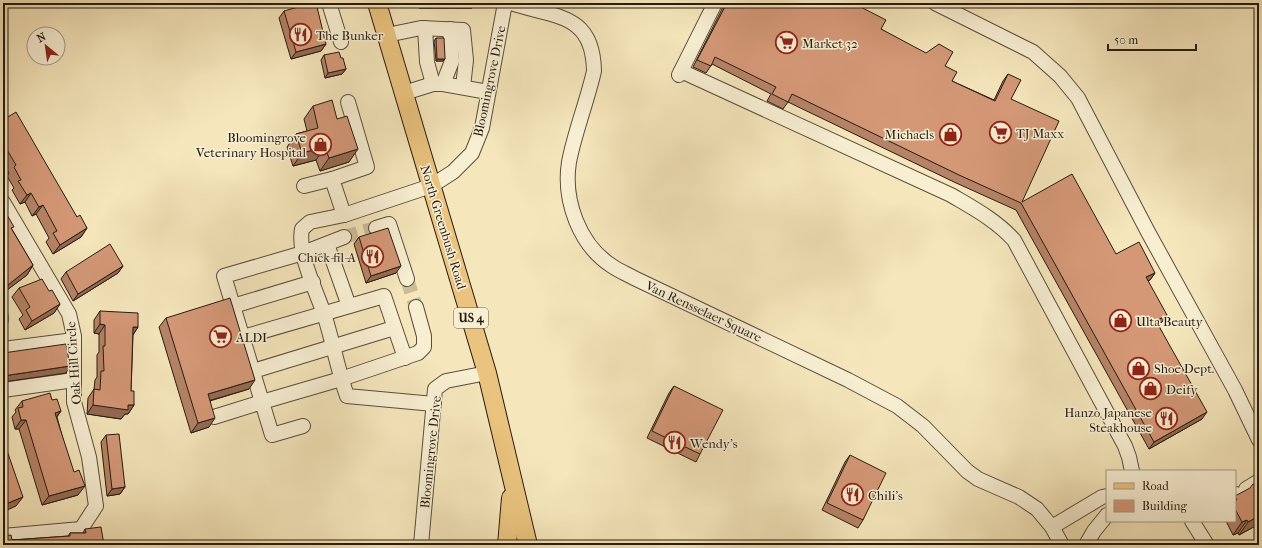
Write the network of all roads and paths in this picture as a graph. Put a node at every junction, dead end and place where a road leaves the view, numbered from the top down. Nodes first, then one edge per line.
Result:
1 (329, 3) edge
2 (377, 3) edge
3 (505, 3) edge
4 (511, 3) edge
5 (715, 3) edge
6 (935, 3) edge
7 (442, 29) junction
8 (387, 36) junction
9 (340, 42) dead end
10 (438, 84) junction
11 (463, 87) junction
12 (488, 92) junction
13 (404, 93) junction
14 (348, 102) dead end
15 (332, 179) junction
16 (304, 186) dead end
17 (431, 186) junction
18 (3, 202) edge
19 (344, 215) junction
20 (376, 228) tunnel mouth
21 (344, 238) tunnel mouth
22 (327, 244) junction
23 (303, 253) junction
24 (407, 279) tunnel mouth
25 (313, 282) junction
26 (233, 306) junction
27 (349, 306) junction
28 (416, 307) tunnel mouth
29 (324, 315) junction
30 (394, 328) junction
31 (243, 337) junction
32 (74, 340) junction
33 (333, 346) junction
34 (3, 349) edge
35 (405, 358) junction
36 (252, 371) junction
37 (487, 372) junction
38 (341, 379) junction
39 (74, 380) junction
40 (3, 390) edge
41 (262, 402) junction
42 (434, 404) junction
43 (214, 417) edge
44 (303, 426) dead end
45 (1259, 440) edge
46 (1132, 470) edge
47 (513, 480) junction
48 (1259, 481) edge
49 (1239, 493) edge
50 (1106, 496) edge
51 (1106, 516) edge
52 (1193, 522) edge
53 (1052, 527) junction
54 (3, 536) edge
55 (421, 545) edge
56 (507, 545) edge
57 (528, 545) edge
58 (1062, 545) edge
59 (1086, 545) edge
60 (1207, 545) edge

1 - 9 street
2 - 8 main road, North Greenbush Road / US 4
3 - 12 street, Bloomingrove Drive
4 - 53 street, Van Rensselaer Square
5 - 46 street
6 - 45 street
7 - 8 street
7 - 10 street
7 - 10 street
7 - 11 street
8 - 13 main road, North Greenbush Road / US 4
10 - 11 street
10 - 13 street
11 - 12 street
12 - 17 street, Bloomingrove Drive
13 - 17 main road, North Greenbush Road / US 4
14 - 15 street
15 - 16 street
15 - 19 street
17 - 19 street, Bloomingrove Drive
17 - 37 main road, North Greenbush Road / US 4
18 - 32 street, Oak Hill Circle
19 - 23 street, Bloomingrove Drive
20 - 24 street
21 - 22 street
22 - 23 street
22 - 27 street
23 - 25 street
23 - 26 street
25 - 26 street
25 - 29 street
26 - 31 street
27 - 29 street
27 - 30 street
28 - 35 street
29 - 31 street
29 - 33 street
30 - 33 street
30 - 35 street
31 - 36 street
32 - 34 street
32 - 39 street, Oak Hill Circle
33 - 36 street
33 - 38 street
35 - 38 street
36 - 41 street
37 - 42 street, Bloomingrove Drive
37 - 47 main road, North Greenbush Road / US 4
38 - 41 street
38 - 42 street
39 - 40 street
39 - 54 street, Oak Hill Circle
41 - 43 street
41 - 44 street
42 - 55 street, Bloomingrove Drive
47 - 56 main road
47 - 57 main road, North Greenbush Road / US 4
48 - 49 street
50 - 53 street
51 - 59 street
52 - 60 street
53 - 58 street, Van Rensselaer Square

